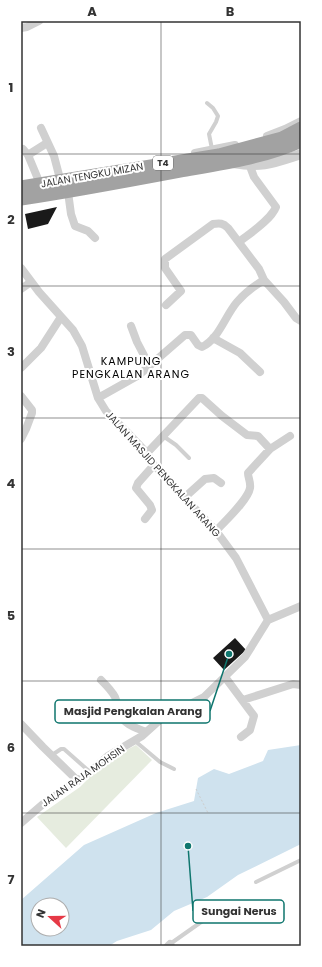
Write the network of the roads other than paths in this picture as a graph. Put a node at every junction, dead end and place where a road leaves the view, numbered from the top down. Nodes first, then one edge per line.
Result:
1 (39, 21) edge
2 (22, 26) edge
3 (207, 103) dead end
4 (301, 121) edge
5 (41, 128) dead end
6 (301, 128) edge
7 (301, 141) edge
8 (47, 143) junction
9 (212, 149) junction
10 (301, 154) edge
11 (249, 162) junction
12 (59, 175) junction
13 (38, 179) junction
14 (21, 181) edge
15 (21, 187) edge
16 (68, 192) junction
17 (21, 199) edge
18 (95, 238) dead end
19 (239, 242) junction
20 (21, 268) edge
21 (264, 280) junction
22 (31, 282) junction
23 (21, 289) edge
24 (166, 305) dead end
25 (60, 317) junction
26 (301, 321) edge
27 (131, 326) dead end
28 (213, 338) junction
29 (150, 365) junction
30 (21, 368) edge
31 (260, 372) dead end
32 (21, 396) edge
33 (98, 398) junction
34 (163, 436) junction
35 (290, 436) dead end
36 (21, 439) edge
37 (270, 450) junction
38 (146, 453) junction
39 (189, 458) dead end
40 (154, 465) junction
41 (221, 483) dead end
42 (185, 497) junction
43 (145, 520) dead end
44 (216, 530) junction
45 (301, 606) edge
46 (268, 620) junction
47 (225, 677) junction
48 (101, 680) dead end
49 (301, 684) edge
50 (243, 700) junction
51 (21, 724) edge
52 (146, 732) junction
53 (241, 737) dead end
54 (135, 741) junction
55 (51, 755) junction
56 (174, 769) dead end
57 (90, 772) junction
58 (78, 781) junction
59 (21, 824) edge
60 (301, 860) edge
61 (256, 882) dead end
62 (221, 908) dead end
63 (170, 945) edge

1 - 2 street
3 - 9 lane
4 - 9 street
5 - 8 street
6 - 15 highway, JALAN TENGKU MIZAN / T4
7 - 11 highway, JALAN TENGKU MIZAN / T4
8 - 12 street
8 - 13 street
9 - 12 street
10 - 11 street
11 - 16 highway, JALAN TENGKU MIZAN / T4
11 - 19 street
12 - 13 street
13 - 14 street
16 - 17 highway, JALAN TENGKU MIZAN / T4
16 - 18 street
19 - 21 street
19 - 24 street
20 - 22 street, JALAN MASJID PENGKALAN ARANG
21 - 26 street
21 - 28 street
22 - 23 street
22 - 25 street, JALAN MASJID PENGKALAN ARANG
25 - 30 street
25 - 33 street, JALAN MASJID PENGKALAN ARANG
27 - 29 street
28 - 29 street
28 - 31 street
29 - 33 street
32 - 36 street
33 - 38 street, JALAN MASJID PENGKALAN ARANG
34 - 37 street
34 - 38 street
34 - 39 lane
35 - 37 street
37 - 44 street
38 - 40 street, JALAN MASJID PENGKALAN ARANG
40 - 42 street, JALAN MASJID PENGKALAN ARANG
40 - 43 street
41 - 42 street
42 - 44 street, JALAN MASJID PENGKALAN ARANG
44 - 46 street, JALAN MASJID PENGKALAN ARANG
45 - 46 street
46 - 47 street, JALAN RAJA MOHSIN
47 - 50 street
47 - 52 street, JALAN RAJA MOHSIN
48 - 52 street
49 - 50 street
50 - 53 street
51 - 55 street
52 - 54 street, JALAN RAJA MOHSIN
54 - 56 lane
54 - 57 street, JALAN RAJA MOHSIN
55 - 57 lane
55 - 58 street
57 - 58 street, JALAN RAJA MOHSIN
58 - 59 street, JALAN RAJA MOHSIN
60 - 61 lane
62 - 63 lane

